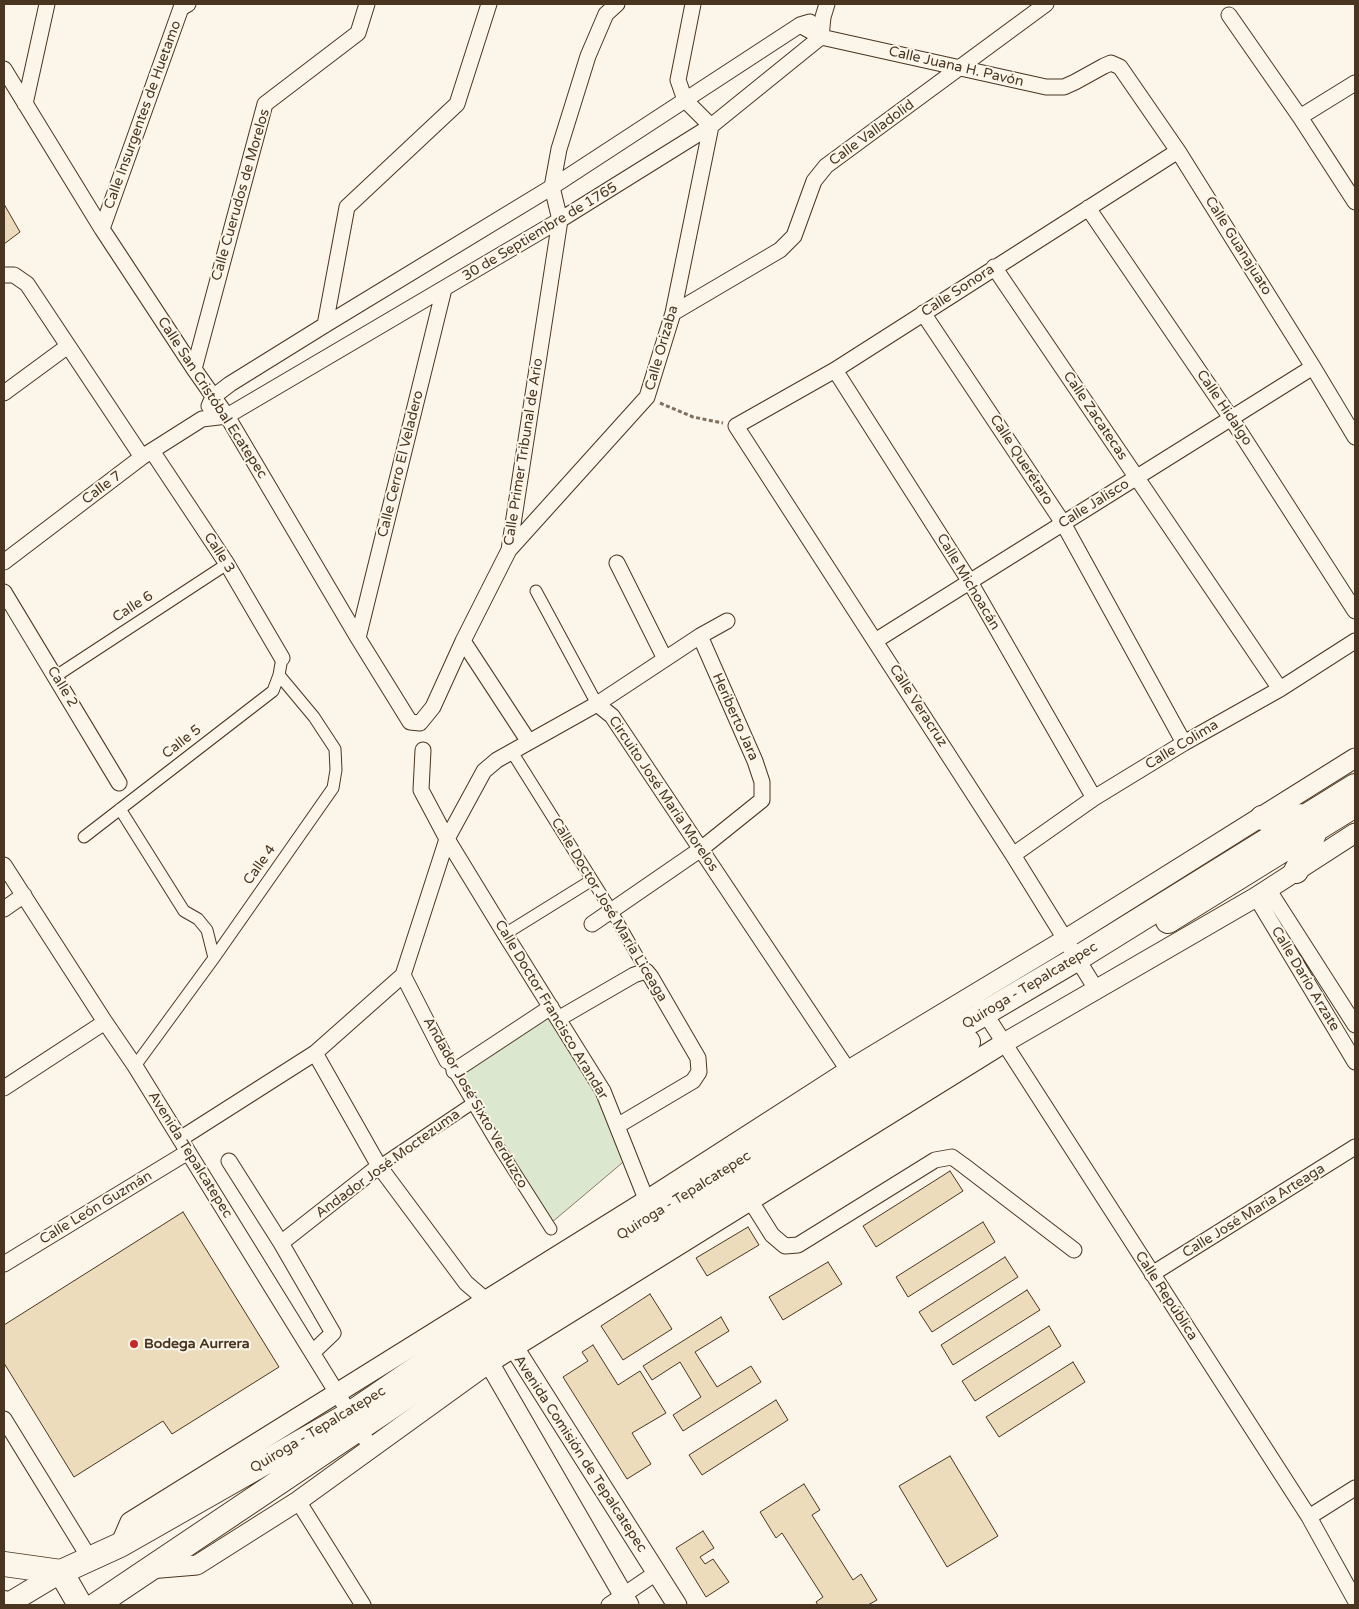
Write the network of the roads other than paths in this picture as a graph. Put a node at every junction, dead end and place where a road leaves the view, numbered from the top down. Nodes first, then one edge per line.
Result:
1 (47, 4) edge
2 (188, 4) edge
3 (367, 4) edge
4 (490, 4) edge
5 (618, 4) edge
6 (693, 4) edge
7 (1046, 4) edge
8 (825, 10) edge
9 (1229, 14) dead end
10 (800, 25) junction
11 (821, 37) junction
12 (1112, 63) joint
13 (960, 68) junction
14 (4, 69) edge
15 (1355, 83) edge
16 (685, 100) junction
17 (24, 104) junction
18 (1300, 117) junction
19 (711, 126) junction
20 (1178, 152) junction
21 (552, 187) junction
22 (1355, 202) edge
23 (1088, 208) junction
24 (560, 220) junction
25 (102, 229) junction
26 (994, 268) junction
27 (4, 275) edge
28 (444, 289) junction
29 (673, 313) junction
30 (924, 313) junction
31 (325, 325) junction
32 (68, 346) junction
33 (1313, 367) junction
34 (194, 369) junction
35 (835, 370) junction
36 (4, 393) edge
37 (213, 397) junction
38 (227, 416) junction
39 (1231, 418) junction
40 (202, 419) junction
41 (736, 426) joint
42 (1355, 437) edge
43 (147, 454) junction
44 (1137, 477) junction
45 (1063, 523) junction
46 (509, 550) junction
47 (4, 562) edge
48 (617, 563) dead end
49 (227, 564) junction
50 (970, 582) junction
51 (536, 591) dead end
52 (4, 592) edge
53 (1355, 611) edge
54 (727, 621) dead end
55 (700, 636) junction
56 (358, 638) junction
57 (463, 641) junction
58 (875, 641) junction
59 (1355, 641) edge
60 (282, 658) joint
61 (665, 659) junction
62 (279, 675) junction
63 (56, 676) junction
64 (1280, 689) junction
65 (597, 704) junction
66 (420, 724) joint
67 (530, 742) junction
68 (1184, 743) junction
69 (424, 750) dead end
70 (512, 752) junction
71 (1355, 758) edge
72 (118, 783) dead end
73 (1355, 786) edge
74 (1094, 798) junction
75 (1355, 805) edge
76 (120, 809) junction
77 (1262, 818) junction
78 (1310, 823) junction
79 (1355, 833) edge
80 (84, 837) dead end
81 (448, 839) junction
82 (701, 849) junction
83 (1013, 855) junction
84 (4, 865) edge
85 (1296, 871) junction
86 (592, 880) junction
87 (1262, 893) junction
88 (24, 896) junction
89 (4, 909) edge
90 (611, 910) junction
91 (592, 924) dead end
92 (505, 934) junction
93 (214, 958) junction
94 (1081, 964) junction
95 (646, 971) junction
96 (403, 975) junction
97 (554, 1013) junction
98 (989, 1020) junction
99 (105, 1022) junction
100 (1355, 1026) edge
101 (314, 1053) junction
102 (1355, 1062) edge
103 (135, 1066) junction
104 (451, 1066) junction
105 (854, 1079) junction
106 (4, 1088) edge
107 (472, 1104) junction
108 (617, 1126) junction
109 (184, 1146) junction
110 (1355, 1147) edge
111 (229, 1161) dead end
112 (380, 1166) junction
113 (735, 1176) junction
114 (650, 1208) junction
115 (551, 1229) dead end
116 (281, 1243) junction
117 (1074, 1250) dead end
118 (4, 1264) edge
119 (1152, 1274) junction
120 (466, 1283) junction
121 (500, 1324) junction
122 (478, 1338) junction
123 (313, 1352) junction
124 (338, 1392) junction
125 (4, 1419) edge
126 (360, 1430) junction
127 (1355, 1488) edge
128 (298, 1501) junction
129 (1309, 1517) junction
130 (120, 1545) junction
131 (90, 1559) junction
132 (4, 1564) edge
133 (148, 1570) junction
134 (61, 1572) junction
135 (656, 1573) junction
136 (1355, 1600) edge
137 (621, 1602) edge
138 (101, 1604) edge
139 (5, 1605) edge
140 (80, 1605) edge
141 (363, 1605) edge
142 (677, 1605) edge

1 - 17 street
2 - 25 street, Calle Insurgentes de Huetamo
3 - 34 street, Calle Cuerudos de Morelos
4 - 31 street
5 - 21 street
6 - 16 street
7 - 13 street, Calle Valladolid
8 - 10 street
8 - 11 street
9 - 18 street
10 - 11 street, Calle Juana H. Pavón
10 - 16 street
11 - 13 street, Calle Juana H. Pavón
11 - 19 street, 30 de Septiembre de 1765
12 - 13 street, Calle Juana H. Pavón
12 - 20 street, Calle Guanajuato
13 - 29 street, Calle Valladolid
14 - 17 street, Calle San Cristóbal Ecatepec
15 - 18 street
16 - 19 street
16 - 21 street
17 - 25 street, Calle San Cristóbal Ecatepec
18 - 22 street
19 - 24 street, 30 de Septiembre de 1765
19 - 29 street, Calle Orizaba
20 - 23 street, Calle Sonora
20 - 33 street, Calle Guanajuato
21 - 24 street
21 - 31 street
23 - 26 street, Calle Sonora
23 - 39 street, Calle Hidalgo
24 - 28 street, 30 de Septiembre de 1765
24 - 46 street, Calle Primer Tribunal de Ario
25 - 34 street, Calle San Cristóbal Ecatepec
26 - 30 street, Calle Sonora
26 - 44 street, Calle Zacatecas
27 - 32 street, Calle 3
28 - 38 street, 30 de Septiembre de 1765
28 - 56 street, Calle Cerro El Veladero
29 - 46 street, Calle Orizaba
30 - 35 street, Calle Sonora
30 - 45 street, Calle Querétaro
31 - 37 street
32 - 36 street
32 - 43 street, Calle 3
33 - 39 street, Calle Jalisco
33 - 42 street, Calle Guanajuato
34 - 37 street, Calle San Cristóbal Ecatepec
35 - 41 street, Calle Sonora
35 - 50 street, Calle Michoacán
37 - 38 street, Calle San Cristóbal Ecatepec
37 - 40 street
38 - 40 street, Calle 7
38 - 56 street, Calle San Cristóbal Ecatepec
39 - 44 street, Calle Jalisco
39 - 53 street, Calle Hidalgo
40 - 43 street, Calle 7
41 - 58 street, Calle Veracruz
43 - 47 street, Calle 7
43 - 49 street, Calle 3
44 - 45 street, Calle Jalisco
44 - 64 street, Calle Zacatecas
45 - 50 street, Calle Jalisco
45 - 68 street, Calle Querétaro
46 - 57 street, Calle Primer Tribunal de Ario
48 - 61 street
49 - 60 street, Calle 3
49 - 63 street, Calle 6
50 - 58 street, Calle Jalisco
50 - 74 street, Calle Michoacán
51 - 65 street
52 - 63 street, Calle 2
54 - 55 street
55 - 61 street
55 - 82 street, Heriberto Jara
56 - 66 street, Calle San Cristóbal Ecatepec
57 - 66 street, Calle Primer Tribunal de Ario
57 - 67 street
58 - 83 street, Calle Veracruz
59 - 64 street, Calle Colima
60 - 62 street, Calle 5
61 - 65 street
62 - 76 street, Calle 5
62 - 93 street, Calle 4
63 - 72 street, Calle 2
64 - 68 street, Calle Colima
65 - 67 street, Circuito José María Morelos
65 - 82 street, Circuito José María Morelos
67 - 70 street, Circuito José María Morelos
68 - 74 street, Calle Colima
69 - 81 street, Calle Doctor Francisco Arandar
70 - 81 street, Circuito José María Morelos
70 - 86 street, Calle Doctor José María Liceaga
71 - 77 street
73 - 78 main road, Quiroga - Tepalcatepec
74 - 83 street, Calle Colima
75 - 78 main road, Quiroga - Tepalcatepec
76 - 80 street, Calle 5
76 - 93 street
77 - 78 main road
77 - 94 street
78 - 85 main road
78 - 94 main road, Quiroga - Tepalcatepec
79 - 85 street
81 - 92 street, Calle Doctor Francisco Arandar
81 - 96 street, Circuito José María Morelos
82 - 90 street
82 - 105 street, Circuito José María Morelos
83 - 94 street, Calle Veracruz
84 - 88 street, Avenida Tepalcatepec
85 - 87 street
86 - 90 street, Calle Doctor José María Liceaga
86 - 92 street
87 - 94 street
87 - 100 street, Calle Darío Arzate
87 - 102 street, Calle Darío Arzate
88 - 89 street
88 - 99 street, Avenida Tepalcatepec
90 - 91 street
90 - 95 street, Calle Doctor José María Liceaga
92 - 97 street, Calle Doctor Francisco Arandar
93 - 103 street, Calle 4
94 - 98 main road, Quiroga - Tepalcatepec
94 - 98 street
95 - 97 street
95 - 108 street, Calle Doctor José María Liceaga
96 - 101 street
96 - 104 street, Andador José Sixto Verduzco
97 - 104 street
97 - 108 street, Calle Doctor Francisco Arandar
98 - 105 main road, Quiroga - Tepalcatepec
98 - 113 main road, Quiroga - Tepalcatepec
98 - 119 street, Calle República
99 - 103 street, Avenida Tepalcatepec
99 - 106 street
101 - 109 street
101 - 112 street
103 - 109 street, Avenida Tepalcatepec
104 - 107 street, Andador José Sixto Verduzco
105 - 113 main road, Quiroga - Tepalcatepec
107 - 112 street, Andador José Moctezuma
107 - 115 street, Andador José Sixto Verduzco
108 - 114 street, Calle Doctor Francisco Arandar
109 - 118 street, Calle León Guzmán
109 - 123 street, Avenida Tepalcatepec
110 - 119 street, Calle José María Arteaga
111 - 116 street
112 - 116 street, Andador José Moctezuma
112 - 120 street
113 - 114 main road, Quiroga - Tepalcatepec
113 - 117 street
113 - 121 main road, Quiroga - Tepalcatepec
114 - 121 main road, Quiroga - Tepalcatepec
116 - 123 street
119 - 129 street, Calle República
120 - 121 street
120 - 122 street
121 - 122 main road, Quiroga - Tepalcatepec
121 - 122 street
121 - 135 street, Avenida Comisión de Tepalcatepec
122 - 124 street
122 - 126 main road, Quiroga - Tepalcatepec
122 - 126 street
122 - 137 street, Avenida Comisión de Tepalcatepec
123 - 124 street, Avenida Tepalcatepec
124 - 126 street, Avenida Tepalcatepec
124 - 130 street
125 - 131 street
126 - 128 street
126 - 130 main road, Quiroga - Tepalcatepec
126 - 133 main road, Quiroga - Tepalcatepec
127 - 129 street
128 - 133 street
128 - 141 street
129 - 136 street, Calle República
130 - 131 main road, Quiroga - Tepalcatepec
131 - 134 main road, Quiroga - Tepalcatepec
132 - 134 main road
133 - 138 main road, Quiroga - Tepalcatepec
134 - 139 main road
134 - 140 main road
135 - 137 street
135 - 142 street, Avenida Comisión de Tepalcatepec

